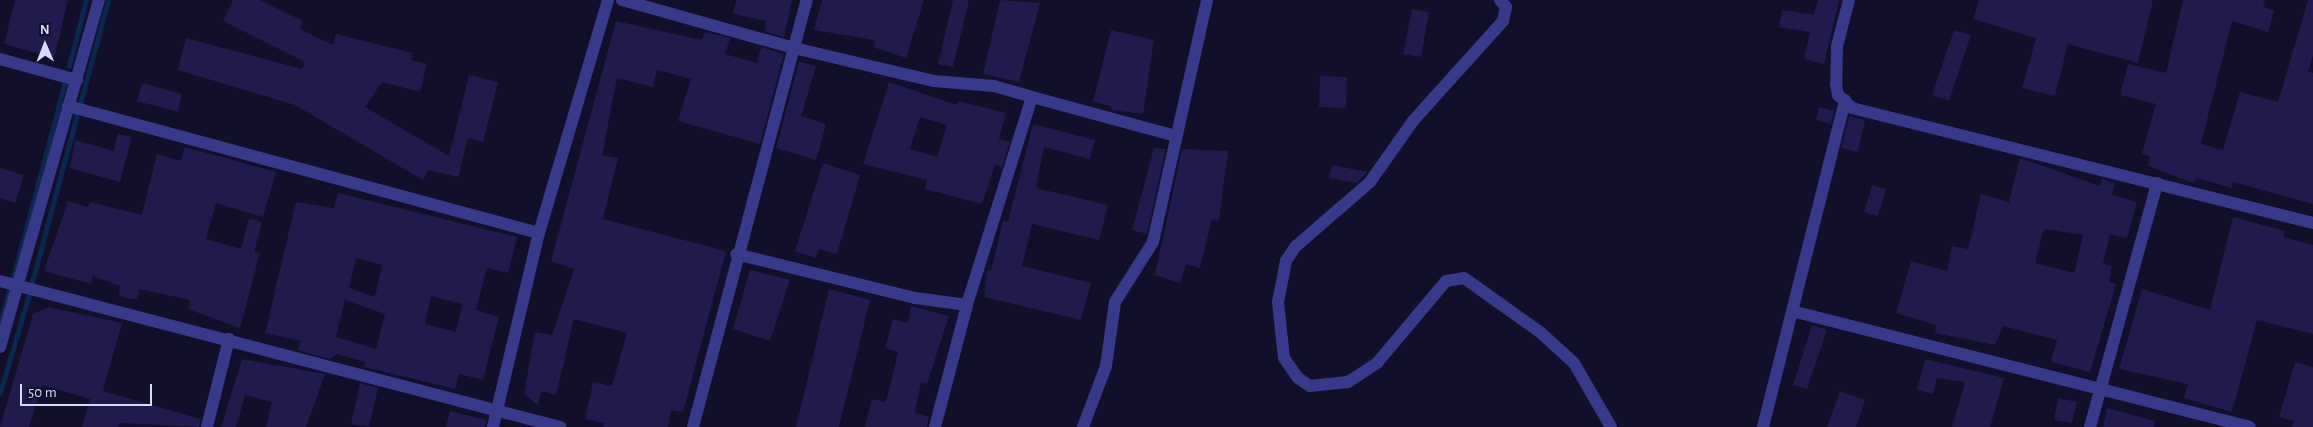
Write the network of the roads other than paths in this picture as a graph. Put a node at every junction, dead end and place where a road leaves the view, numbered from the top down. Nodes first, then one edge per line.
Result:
1 (100, 0) edge
2 (608, 0) edge
3 (622, 0) edge
4 (807, 0) edge
5 (1206, 0) edge
6 (1500, 0) edge
7 (1849, 0) edge
8 (794, 48) junction
9 (0, 59) edge
10 (77, 80) junction
11 (1032, 97) junction
12 (1844, 100) junction
13 (68, 106) junction
14 (1176, 136) junction
15 (2157, 183) junction
16 (2313, 223) edge
17 (539, 233) junction
18 (736, 254) junction
19 (0, 281) edge
20 (16, 286) junction
21 (967, 305) junction
22 (1792, 311) junction
23 (229, 339) junction
24 (0, 347) edge
25 (2100, 390) junction
26 (498, 409) junction
27 (207, 427) edge
28 (493, 427) edge
29 (560, 427) edge
30 (693, 427) edge
31 (935, 427) edge
32 (1083, 427) edge
33 (1611, 427) edge
34 (1763, 427) edge
35 (2090, 427) edge
36 (2250, 427) edge

1 - 10 street
2 - 17 street
3 - 8 street
4 - 8 street
5 - 14 street
6 - 33 street
7 - 12 street
8 - 11 street
8 - 18 street
9 - 10 street
10 - 13 street
11 - 14 street
11 - 21 street
12 - 15 street
12 - 22 street
13 - 17 street
13 - 20 street
14 - 32 street
15 - 16 street
15 - 25 street
17 - 26 street
18 - 21 street
18 - 30 street
19 - 20 street
20 - 23 street
20 - 24 street
21 - 31 street
22 - 25 street
22 - 34 street
23 - 26 street
23 - 27 street
25 - 35 street
25 - 36 street
26 - 28 street
26 - 29 street

